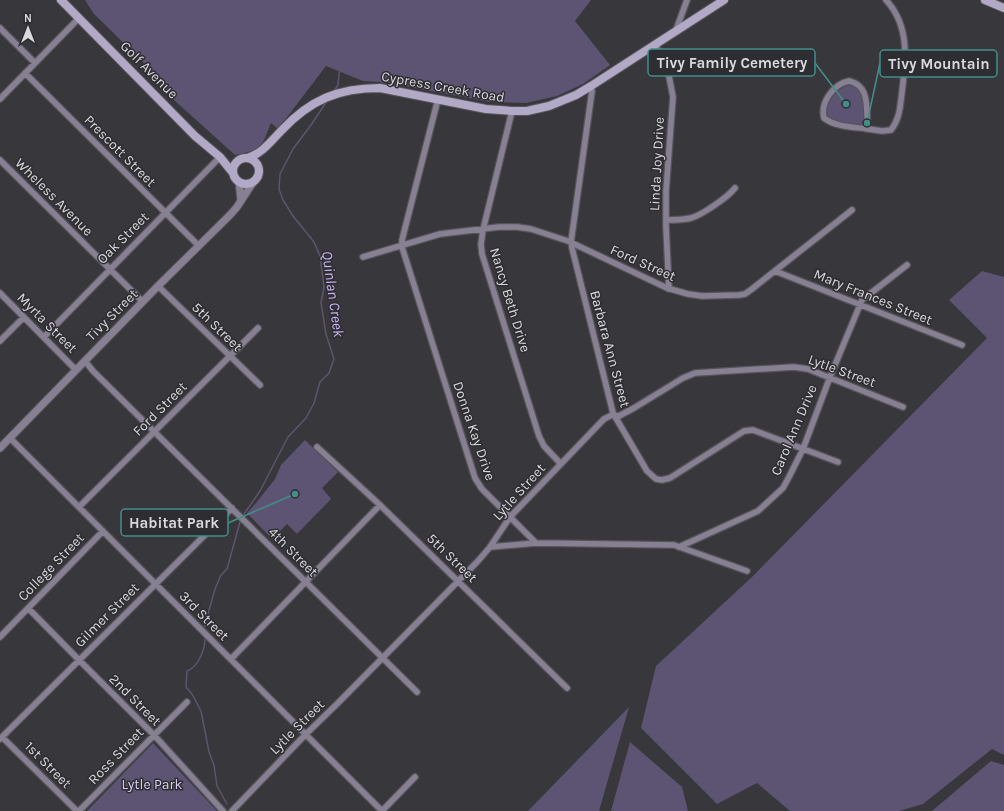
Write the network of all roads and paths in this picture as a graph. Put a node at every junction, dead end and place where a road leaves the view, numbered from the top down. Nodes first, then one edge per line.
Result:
1 (61, 0) edge
2 (688, 0) edge
3 (724, 0) edge
4 (886, 0) edge
5 (985, 0) edge
6 (1004, 8) edge
7 (79, 18) junction
8 (0, 28) edge
9 (676, 30) junction
10 (655, 44) junction
11 (35, 63) junction
12 (25, 74) junction
13 (591, 86) junction
14 (0, 98) edge
15 (438, 99) junction
16 (512, 111) junction
17 (868, 129) junction
18 (268, 146) junction
19 (220, 157) junction
20 (0, 160) edge
21 (243, 160) junction
22 (258, 169) junction
23 (233, 173) junction
24 (254, 181) junction
25 (239, 182) junction
26 (735, 188) dead end
27 (241, 201) junction
28 (852, 210) dead end
29 (166, 213) junction
30 (666, 220) junction
31 (483, 230) junction
32 (571, 242) junction
33 (199, 246) junction
34 (402, 246) junction
35 (363, 257) dead end
36 (907, 265) dead end
37 (110, 269) junction
38 (775, 271) junction
39 (158, 286) junction
40 (669, 289) junction
41 (0, 293) edge
42 (143, 302) junction
43 (860, 305) junction
44 (24, 317) junction
45 (258, 328) dead end
46 (44, 337) junction
47 (0, 341) edge
48 (962, 345) dead end
49 (230, 356) junction
50 (85, 361) junction
51 (76, 370) junction
52 (830, 377) junction
53 (260, 385) dead end
54 (903, 407) dead end
55 (614, 415) junction
56 (155, 432) junction
57 (10, 438) junction
58 (317, 447) dead end
59 (0, 448) edge
60 (803, 449) junction
61 (838, 462) dead end
62 (561, 464) junction
63 (380, 505) junction
64 (79, 507) junction
65 (232, 508) junction
66 (510, 517) junction
67 (103, 531) junction
68 (536, 544) junction
69 (490, 547) junction
70 (679, 547) junction
71 (747, 572) dead end
72 (458, 581) junction
73 (306, 582) junction
74 (156, 584) junction
75 (28, 608) junction
76 (0, 637) edge
77 (382, 658) junction
78 (79, 660) junction
79 (231, 660) junction
80 (567, 688) dead end
81 (417, 692) dead end
82 (187, 702) dead end
83 (154, 735) junction
84 (305, 735) junction
85 (1, 738) edge
86 (415, 777) dead end
87 (235, 810) edge
88 (78, 811) edge
89 (223, 811) edge
90 (382, 811) edge

1 - 7 main road, Golf Avenue
2 - 9 street
3 - 9 main road, Cypress Creek Road
4 - 17 street
5 - 6 main road
7 - 11 street
7 - 19 main road, Golf Avenue
8 - 11 street
9 - 10 main road, Cypress Creek Road
10 - 13 main road, Cypress Creek Road
10 - 30 street, Linda Joy Drive
11 - 12 street
12 - 14 street
12 - 29 street, Prescott Street
13 - 16 main road, Cypress Creek Road
13 - 32 street, Barbara Ann Street
15 - 16 main road, Cypress Creek Road
15 - 18 main road, Cypress Creek Road
15 - 34 street, Donna Kay Drive
16 - 31 street, Nancy Beth Drive
17 - 17 street
18 - 21 main road, Cypress Creek Road
18 - 22 main road, Cypress Creek Road
19 - 21 main road
19 - 23 main road, Golf Avenue
19 - 29 street, Oak Street
20 - 37 street, Wheless Avenue
21 - 22 main road
21 - 23 main road
22 - 24 main road
23 - 25 main road
24 - 25 main road
24 - 27 street, Tivy Street
25 - 27 street
26 - 30 street
27 - 33 street, Tivy Street
28 - 38 street, Ford Street
29 - 33 street, Prescott Street
29 - 37 street, Oak Street
30 - 40 street, Linda Joy Drive
31 - 32 street, Ford Street
31 - 34 street, Ford Street
31 - 62 street, Nancy Beth Drive
32 - 40 street, Ford Street
32 - 55 street, Barbara Ann Street
33 - 39 street, Tivy Street
34 - 35 street, Ford Street
34 - 66 street, Donna Kay Drive
36 - 43 street, Carol Ann Drive
37 - 42 street, Wheless Avenue
37 - 46 street, Oak Street
38 - 40 street, Ford Street
38 - 43 street, Mary Frances Street
39 - 42 street, Tivy Street
39 - 49 street, 5th Street
41 - 44 street, Myrta Street
42 - 50 street, Tivy Street
43 - 48 street, Mary Frances Street
43 - 52 street, Carol Ann Drive
44 - 46 street, Myrta Street
44 - 47 street
45 - 49 street, Ford Street
46 - 51 street, Myrta Street
49 - 53 street, 5th Street
49 - 56 street, Ford Street
50 - 51 street, Tivy Street
50 - 56 street, 4th Street
51 - 57 street, Tivy Street
52 - 54 street, Lytle Street
52 - 55 street, Lytle Street
52 - 60 street, Carol Ann Drive
55 - 60 street, Barbara Ann Street
55 - 62 street, Lytle Street
56 - 64 street, Ford Street
56 - 65 street, 4th Street
57 - 59 street, Tivy Street
57 - 64 street, 3rd Street
58 - 63 street, 5th Street
60 - 61 street, Barbara Ann Street
60 - 70 street, Carol Ann Drive
62 - 66 street, Lytle Street
63 - 72 street, 5th Street
63 - 73 street
64 - 67 street, 3rd Street
65 - 73 street, 4th Street
65 - 74 street, Gilmer Street
66 - 68 street, Donna Kay Drive
66 - 69 street, Lytle Street
67 - 74 street, 3rd Street
67 - 75 street, College Street
68 - 69 street
68 - 70 street
69 - 72 street, Lytle Street
70 - 71 street
72 - 77 street, Lytle Street
72 - 80 street, 5th Street
73 - 77 street, 4th Street
73 - 79 street
74 - 78 street, Gilmer Street
74 - 79 street, 3rd Street
75 - 76 street, College Street
75 - 78 street, 2nd Street
77 - 81 street, 4th Street
77 - 84 street, Lytle Street
78 - 83 street, 2nd Street
78 - 85 street, Gilmer Street
79 - 84 street, 3rd Street
82 - 83 street, Ross Street
83 - 88 street, Ross Street
83 - 89 street, 2nd Street
84 - 87 street, Lytle Street
84 - 90 street, 3rd Street
85 - 88 street, 1st Street
86 - 90 street

